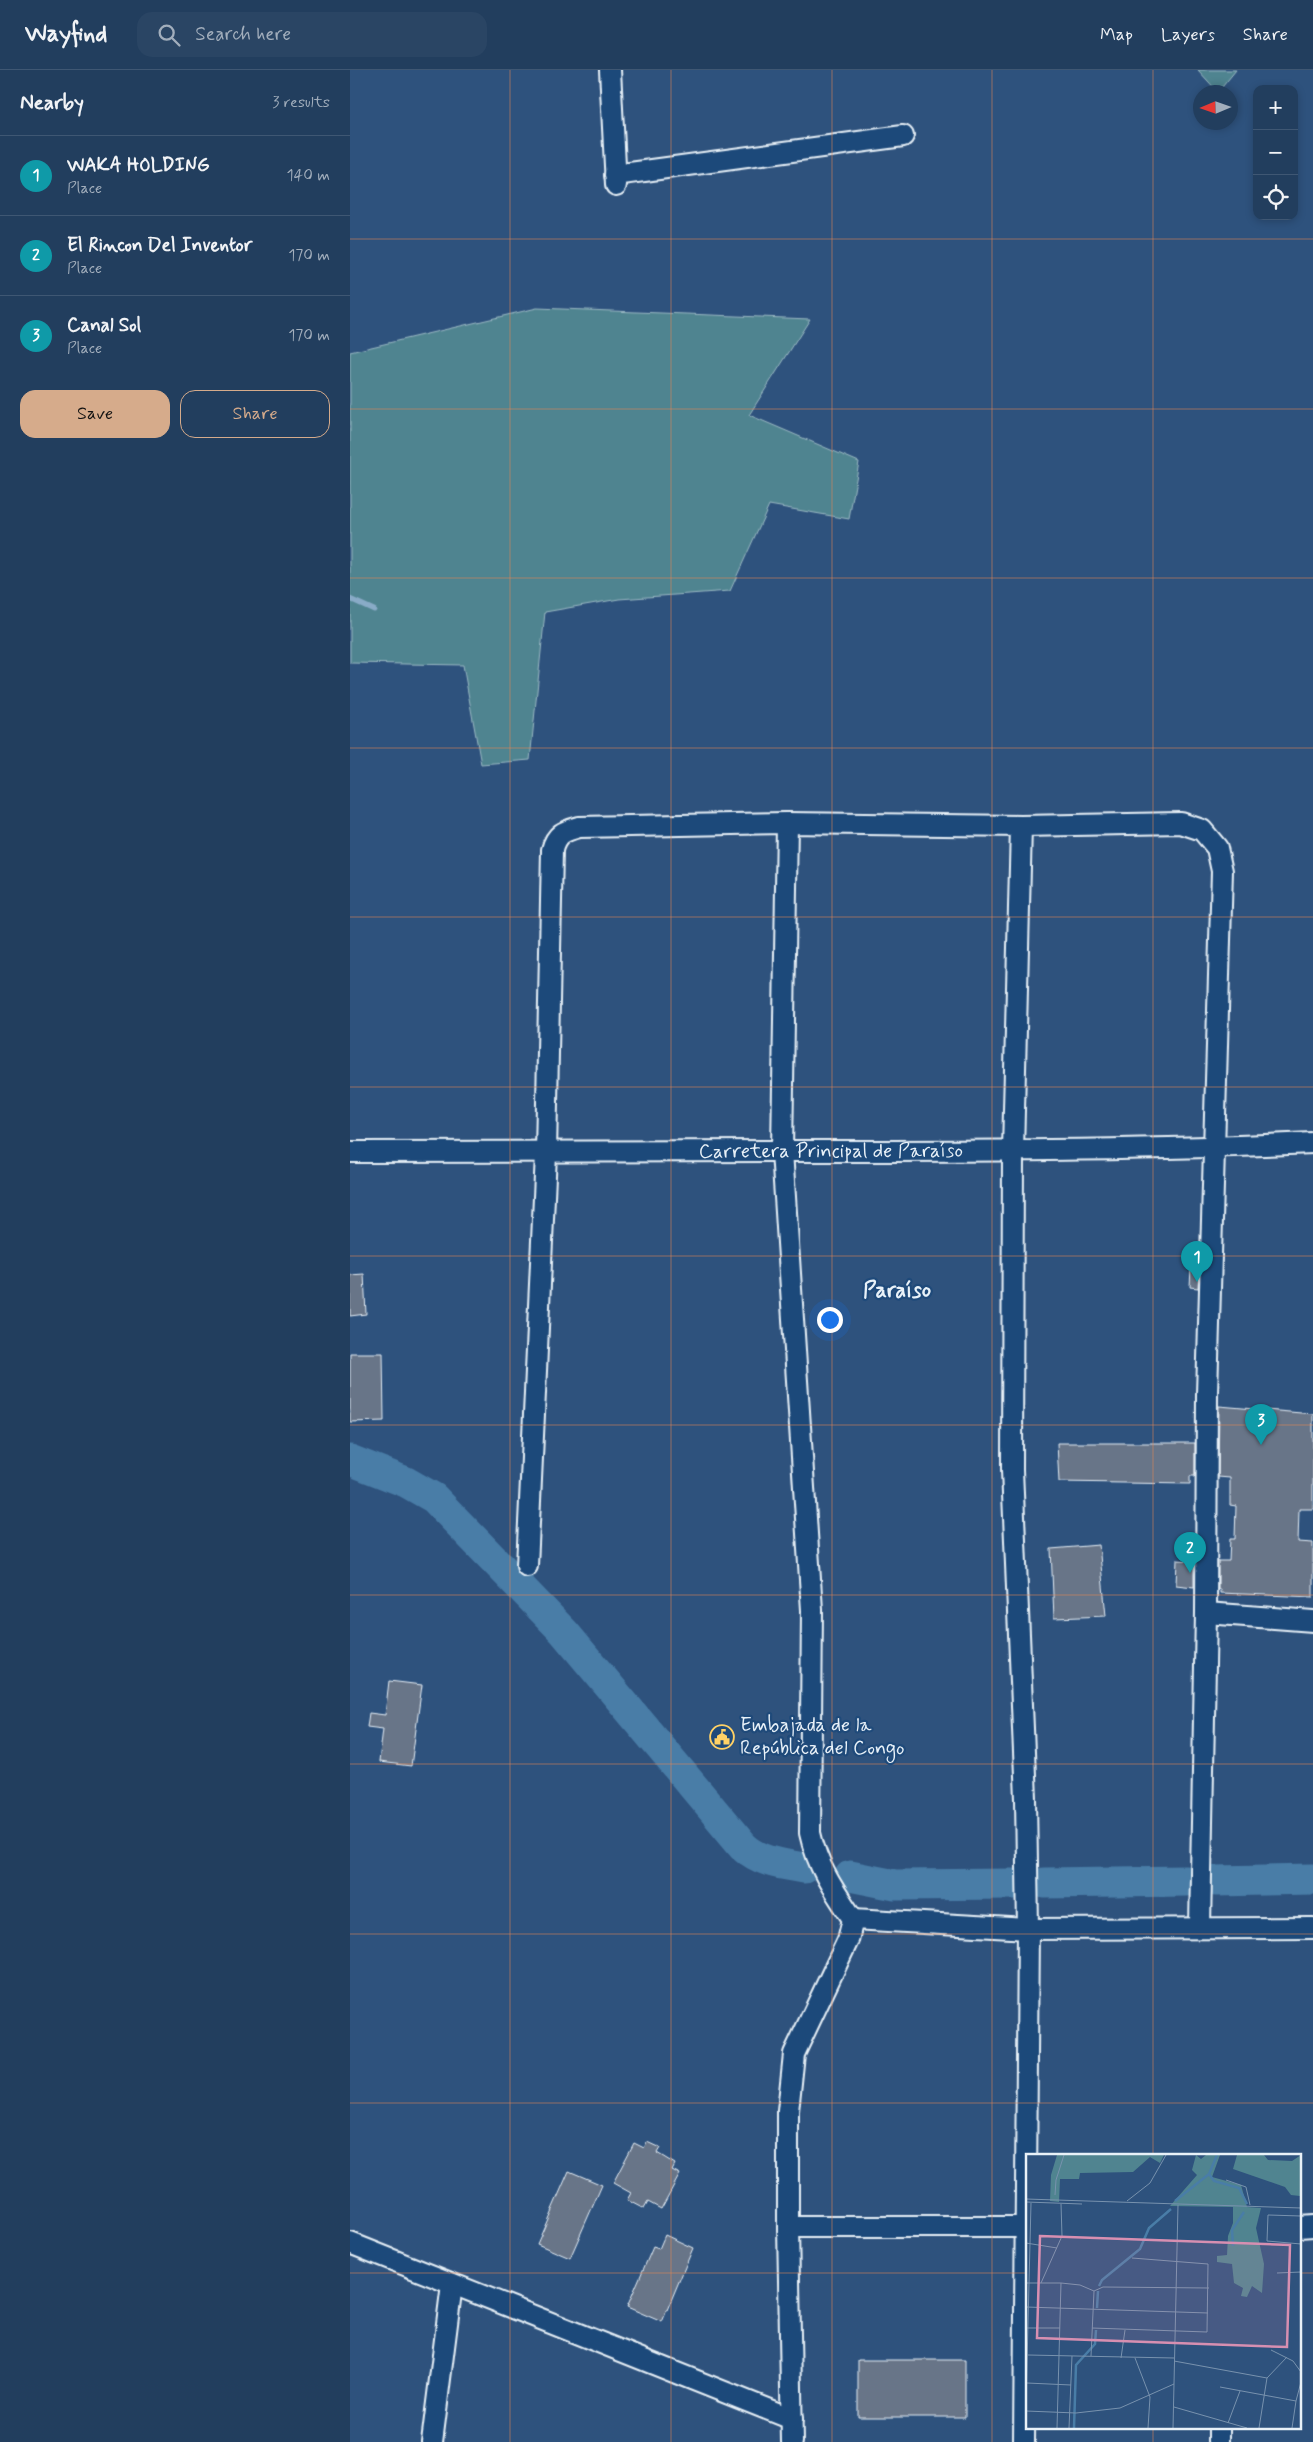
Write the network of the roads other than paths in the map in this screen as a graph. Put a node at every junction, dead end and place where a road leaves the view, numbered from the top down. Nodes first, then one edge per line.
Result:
1 (610, 70) edge
2 (902, 136) dead end
3 (787, 824) junction
4 (1021, 826) junction
5 (1313, 1143) edge
6 (1214, 1147) junction
7 (782, 1151) junction
8 (1013, 1151) junction
9 (350, 1152) edge
10 (546, 1154) junction
11 (527, 1566) dead end
12 (1206, 1613) junction
13 (1313, 1622) edge
14 (853, 1919) junction
15 (1200, 1927) junction
16 (1313, 1928) edge
17 (1028, 1929) junction
18 (1026, 2154) edge
19 (788, 2227) junction
20 (1026, 2227) edge
21 (350, 2243) edge
22 (452, 2284) junction
23 (792, 2418) junction
24 (432, 2442) edge
25 (792, 2442) edge
26 (1024, 2442) edge

1 - 2 street
3 - 4 street
3 - 7 street
3 - 10 street
4 - 6 street
4 - 8 street
5 - 6 street, Carretera Principal de Paraíso
6 - 8 street, Carretera Principal de Paraíso
6 - 12 street
7 - 8 street, Carretera Principal de Paraíso
7 - 10 street, Carretera Principal de Paraíso
7 - 14 street
8 - 17 street
9 - 10 street, Carretera Principal de Paraíso
10 - 11 street
12 - 13 street
12 - 15 street
14 - 17 street
14 - 19 street
15 - 16 street
15 - 17 street
17 - 18 street
19 - 20 street
19 - 23 street
20 - 26 street
21 - 22 street
22 - 23 street
22 - 24 street
23 - 25 street

